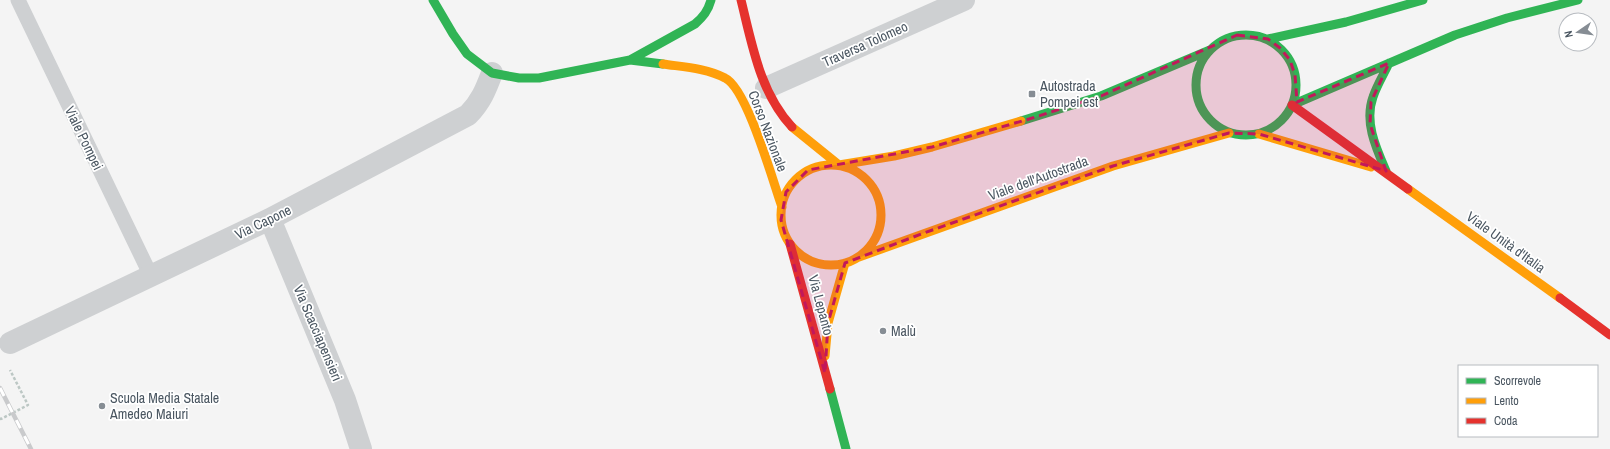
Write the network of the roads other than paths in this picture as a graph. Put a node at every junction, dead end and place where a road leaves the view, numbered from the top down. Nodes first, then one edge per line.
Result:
1 (18, 0) edge
2 (433, 0) edge
3 (711, 0) edge
4 (741, 0) edge
5 (964, 0) edge
6 (1423, 0) edge
7 (1578, 0) edge
8 (1268, 40) junction
9 (1210, 50) junction
10 (630, 60) junction
11 (1389, 63) junction
12 (492, 73) junction
13 (766, 88) junction
14 (1292, 104) junction
15 (1229, 133) junction
16 (1259, 134) junction
17 (839, 164) junction
18 (1386, 171) junction
19 (782, 207) junction
20 (270, 219) junction
21 (790, 244) junction
22 (859, 257) junction
23 (845, 263) junction
24 (151, 276) junction
25 (1610, 335) edge
26 (9, 354) road end
27 (824, 373) junction
28 (361, 449) edge
29 (846, 449) edge

1 - 24 lane, Viale Pompei
2 - 12 main road
3 - 10 main road
4 - 13 main road, Corso Nazionale
5 - 13 street, Traversa Tolomeo
6 - 8 main road
7 - 11 main road
8 - 9 main road
8 - 14 main road
9 - 15 main road
9 - 17 main road
10 - 12 main road
10 - 19 main road, Corso Nazionale
11 - 14 main road
11 - 18 main road
12 - 20 street, Via Capone
13 - 17 main road, Corso Nazionale
14 - 16 main road
14 - 18 main road, Viale Unità d'Italia
15 - 16 main road
15 - 22 main road, Viale dell'Autostrada
16 - 18 main road, Viale Unità d'Italia
17 - 19 main road
17 - 22 main road
18 - 25 main road, Viale Unità d'Italia
19 - 21 main road
20 - 24 street, Via Capone
20 - 28 street, Via Scacciapensieri
21 - 23 main road
21 - 27 main road, Via Lepanto
22 - 23 main road
23 - 27 main road, Via Lepanto
24 - 26 street, Via Capone
27 - 29 main road, Via Lepanto

